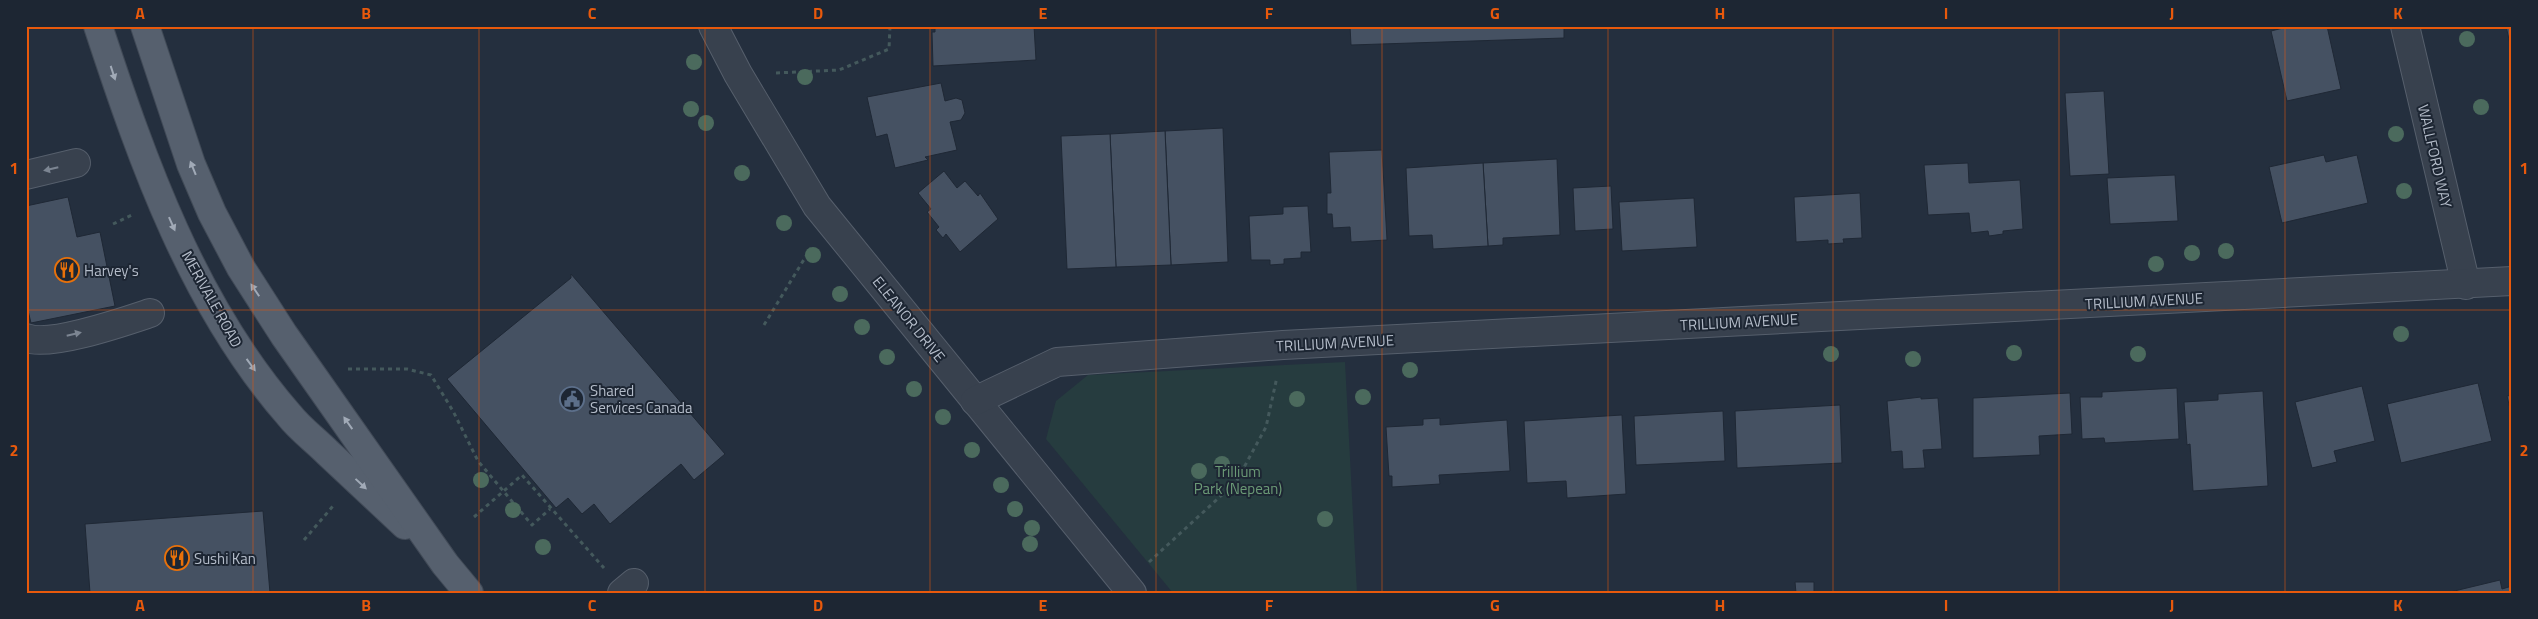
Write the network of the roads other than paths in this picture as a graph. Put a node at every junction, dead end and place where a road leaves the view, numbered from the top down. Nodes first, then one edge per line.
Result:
1 (98, 26) edge
2 (144, 26) edge
3 (713, 26) edge
4 (2404, 26) edge
5 (76, 163) dead end
6 (26, 175) edge
7 (2512, 281) edge
8 (2466, 285) junction
9 (150, 313) dead end
10 (26, 338) edge
11 (975, 401) junction
12 (445, 564) junction
13 (1124, 590) edge
14 (470, 593) edge

1 -> 12 main road, MERIVALE ROAD
12 -> 2 main road, MERIVALE ROAD
3 - 11 street, ELEANOR DRIVE
4 - 8 street, WALLFORD WAY
5 -> 6 street
7 - 8 street, TRILLIUM AVENUE
8 - 11 street, TRILLIUM AVENUE
10 -> 9 street
11 - 13 street, ELEANOR DRIVE
12 - 14 main road, MERIVALE ROAD

